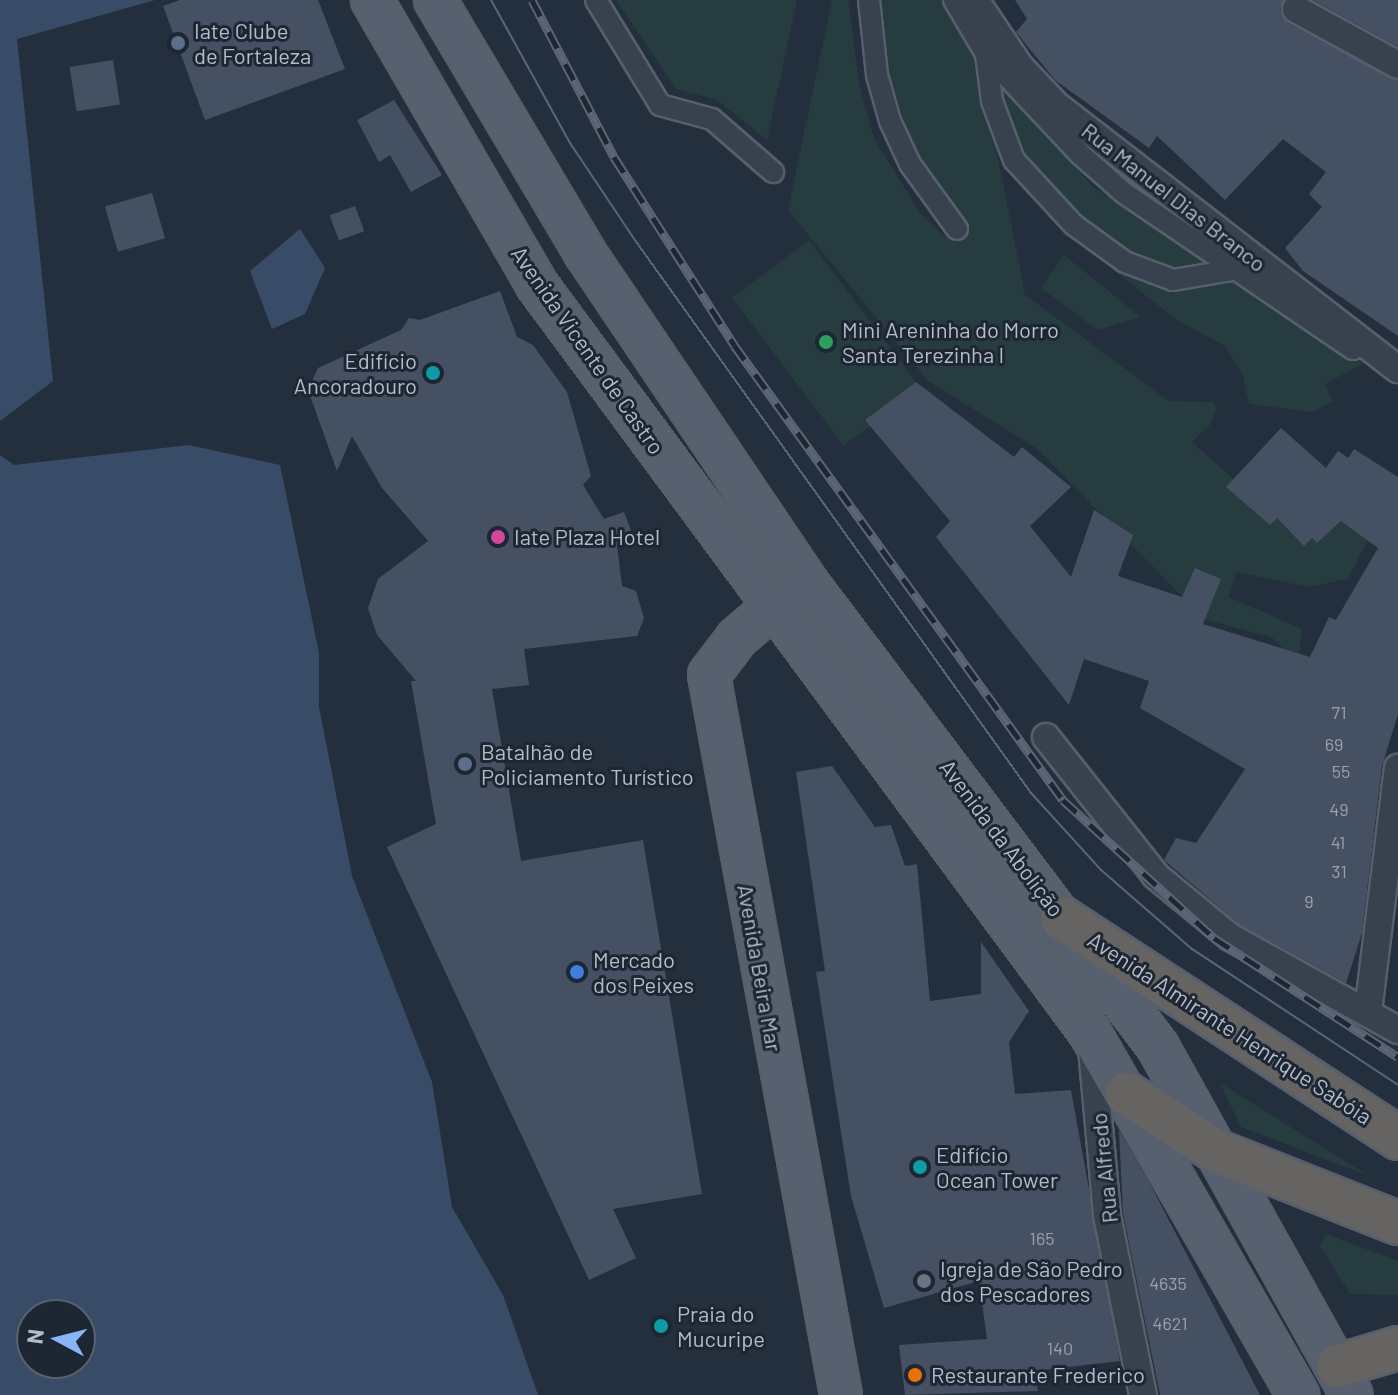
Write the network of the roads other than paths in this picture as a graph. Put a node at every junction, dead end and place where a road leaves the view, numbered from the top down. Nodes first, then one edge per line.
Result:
1 (372, 0) edge
2 (435, 0) edge
3 (596, 0) edge
4 (869, 0) edge
5 (954, 0) edge
6 (975, 0) edge
7 (1296, 9) dead end
8 (986, 54) junction
9 (1398, 65) edge
10 (773, 172) dead end
11 (957, 229) dead end
12 (585, 253) junction
13 (1238, 269) junction
14 (537, 285) junction
15 (1363, 357) dead end
16 (1398, 369) edge
17 (806, 581) junction
18 (773, 606) junction
19 (1046, 737) dead end
20 (1398, 768) edge
21 (1062, 918) junction
22 (1368, 1012) junction
23 (1398, 1030) edge
24 (1090, 1033) junction
25 (1127, 1094) junction
26 (1398, 1138) edge
27 (1216, 1151) junction
28 (1398, 1223) edge
29 (1398, 1348) edge
30 (1345, 1381) edge
31 (841, 1395) edge
32 (1143, 1395) edge
33 (1298, 1395) edge

1 - 14 main road, Avenida Vicente de Castro
2 - 12 main road
3 - 10 street
4 - 11 street
5 - 8 street
6 - 16 street, Rua Manuel Dias Branco
7 - 9 street
8 - 13 street
8 - 13 street
12 - 14 main road
12 - 17 main road
13 - 15 street
14 - 18 main road, Avenida Vicente de Castro
17 - 18 main road, Avenida Beira Mar
17 - 21 main road, Avenida da Abolição
18 - 24 main road, Avenida da Abolição
18 - 31 main road, Avenida Beira Mar
19 - 22 street
20 - 22 street
21 - 26 highway, Avenida Almirante Henrique Sabóia
21 - 27 main road, Avenida da Abolição
22 - 23 street
24 - 25 main road, Avenida da Abolição
24 - 32 street, Rua Alfredo
25 - 27 highway
25 - 33 main road, Avenida da Abolição
27 - 28 highway
27 - 30 main road, Avenida da Abolição
29 - 30 highway

